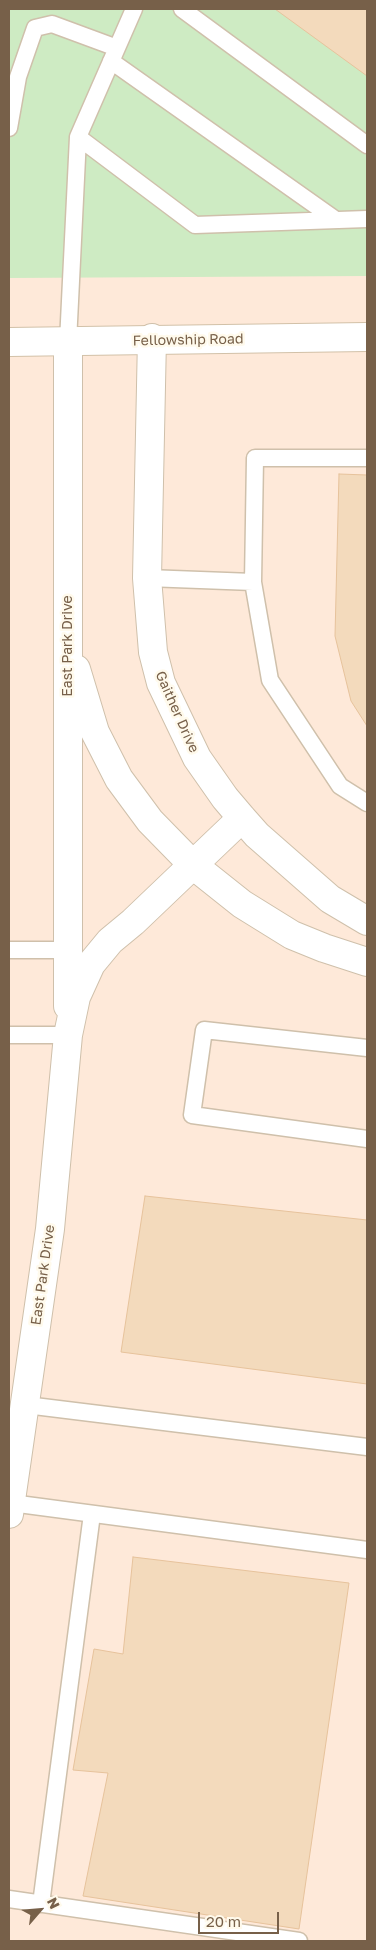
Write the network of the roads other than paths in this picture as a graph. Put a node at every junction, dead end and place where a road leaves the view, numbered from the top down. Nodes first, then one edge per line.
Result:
1 (134, 9) edge
2 (182, 9) edge
3 (114, 54) junction
4 (9, 128) edge
5 (78, 137) junction
6 (367, 145) edge
7 (367, 219) edge
8 (336, 220) junction
9 (367, 337) edge
10 (152, 338) junction
11 (9, 342) edge
12 (68, 342) junction
13 (367, 458) edge
14 (147, 578) junction
15 (253, 582) junction
16 (68, 642) junction
17 (367, 803) edge
18 (242, 818) junction
19 (193, 866) junction
20 (367, 921) edge
21 (9, 950) edge
22 (68, 950) junction
23 (367, 962) edge
24 (9, 1035) edge
25 (68, 1035) junction
26 (367, 1048) edge
27 (367, 1140) edge
28 (17, 1404) edge
29 (367, 1447) edge
30 (10, 1509) edge
31 (92, 1514) junction
32 (367, 1550) edge
33 (9, 1899) edge
34 (41, 1904) junction
35 (299, 1941) edge

1 - 3 lane
2 - 6 lane
3 - 4 lane
3 - 5 lane
3 - 8 lane
5 - 8 lane
5 - 12 lane
7 - 8 lane
9 - 10 street, Fellowship Road
10 - 12 street, Fellowship Road
10 - 14 street, Gaither Drive
11 - 12 street, Fellowship Road
12 - 16 street, East Park Drive
13 - 15 lane
14 - 15 lane
14 - 18 street, Gaither Drive
15 - 17 lane
16 - 19 street
16 - 22 street, East Park Drive
18 - 19 street, East Park Drive
18 - 20 street, Gaither Drive
19 - 23 street
19 - 25 street, East Park Drive
21 - 22 lane
22 - 25 street, East Park Drive
24 - 25 lane
25 - 28 street, East Park Drive
26 - 27 lane
28 - 29 lane
28 - 30 street, East Park Drive
30 - 31 lane
31 - 32 lane
31 - 34 lane
33 - 34 lane
34 - 35 lane

